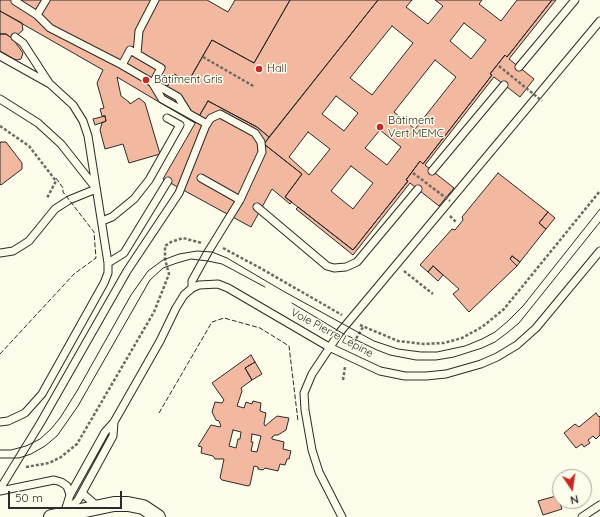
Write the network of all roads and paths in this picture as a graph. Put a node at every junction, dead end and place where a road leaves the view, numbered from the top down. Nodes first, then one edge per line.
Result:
1 (46, 0) edge
2 (155, 0) edge
3 (575, 0) edge
4 (15, 2) dead end
5 (37, 15) junction
6 (600, 21) edge
7 (600, 25) edge
8 (15, 37) dead end
9 (137, 54) junction
10 (0, 56) edge
11 (203, 57) dead end
12 (122, 65) junction
13 (499, 66) dead end
14 (519, 67) dead end
15 (153, 83) junction
16 (50, 84) junction
17 (548, 84) junction
18 (504, 85) dead end
19 (255, 86) dead end
20 (0, 99) edge
21 (540, 99) junction
22 (167, 118) dead end
23 (207, 124) junction
24 (0, 126) edge
25 (432, 171) dead end
26 (414, 173) dead end
27 (201, 178) dead end
28 (168, 181) dead end
29 (96, 189) junction
30 (418, 189) dead end
31 (600, 192) edge
32 (46, 198) dead end
33 (240, 200) junction
34 (450, 201) junction
35 (257, 207) dead end
36 (448, 214) dead end
37 (102, 221) junction
38 (457, 223) dead end
39 (207, 244) dead end
40 (221, 247) dead end
41 (600, 251) edge
42 (0, 253) edge
43 (108, 263) junction
44 (396, 265) junction
45 (192, 288) junction
46 (434, 294) dead end
47 (346, 317) dead end
48 (357, 324) dead end
49 (329, 347) junction
50 (52, 376) junction
51 (54, 397) junction
52 (0, 422) edge
53 (114, 422) junction
54 (14, 468) junction
55 (0, 490) edge
56 (82, 493) junction
57 (70, 495) junction
58 (600, 505) edge
59 (98, 507) junction
60 (59, 516) edge
61 (158, 517) edge
62 (342, 517) edge
63 (582, 517) edge

1 - 5 lane
2 - 9 lane
3 - 14 lane
4 - 5 lane
5 - 12 lane
6 - 17 lane
7 - 17 lane
8 - 16 lane
9 - 12 lane
9 - 15 lane
10 - 16 lane
11 - 19 path
12 - 15 lane
13 - 21 path, bridge
15 - 23 lane
16 - 29 lane
17 - 21 lane
18 - 25 lane
20 - 29 lane
21 - 34 lane
22 - 37 lane
23 - 33 lane
23 - 51 lane
24 - 32 path
26 - 34 path, bridge
27 - 33 lane
28 - 43 lane
29 - 37 lane
29 - 42 lane
30 - 35 lane
31 - 48 path
33 - 45 lane
34 - 44 lane
36 - 38 path
37 - 43 lane
39 - 54 path
40 - 47 path
41 - 49 lane, Voie Pierre Lépine
43 - 50 lane
44 - 46 path
44 - 49 lane
45 - 49 lane, Voie Pierre Lépine
45 - 53 lane
49 - 62 lane
50 - 51 lane
50 - 52 lane
51 - 54 lane
53 - 56 lane
53 - 57 lane
54 - 55 lane
55 - 57 lane
56 - 59 lane
56 - 60 lane
57 - 60 lane
58 - 63 lane
59 - 60 street
59 - 61 street

